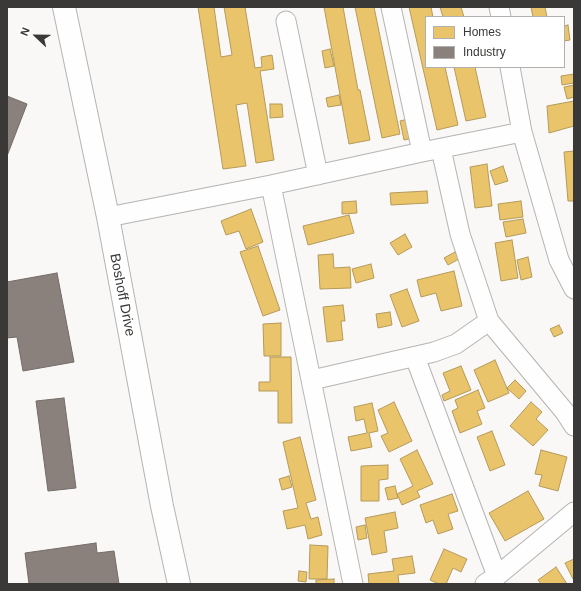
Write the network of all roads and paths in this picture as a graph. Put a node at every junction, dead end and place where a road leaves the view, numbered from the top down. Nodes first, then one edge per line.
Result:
1 (64, 7) edge
2 (391, 7) edge
3 (286, 21) dead end
4 (510, 68) edge
5 (522, 132) junction
6 (441, 150) junction
7 (422, 152) junction
8 (318, 175) junction
9 (270, 185) junction
10 (108, 217) junction
11 (574, 289) edge
12 (489, 321) junction
13 (415, 357) junction
14 (312, 380) junction
15 (574, 426) edge
16 (574, 512) edge
17 (491, 580) edge
18 (179, 584) edge
19 (353, 584) edge

1 - 10 main road, Boshoff Drive
2 - 7 street
3 - 8 street
4 - 5 street
5 - 6 street
5 - 11 street
6 - 7 street
6 - 12 street
7 - 8 street
8 - 9 street
9 - 10 street
9 - 14 street
10 - 18 main road, Boshoff Drive
12 - 13 street
12 - 15 street
13 - 14 street
13 - 17 street
14 - 19 street
16 - 17 street

